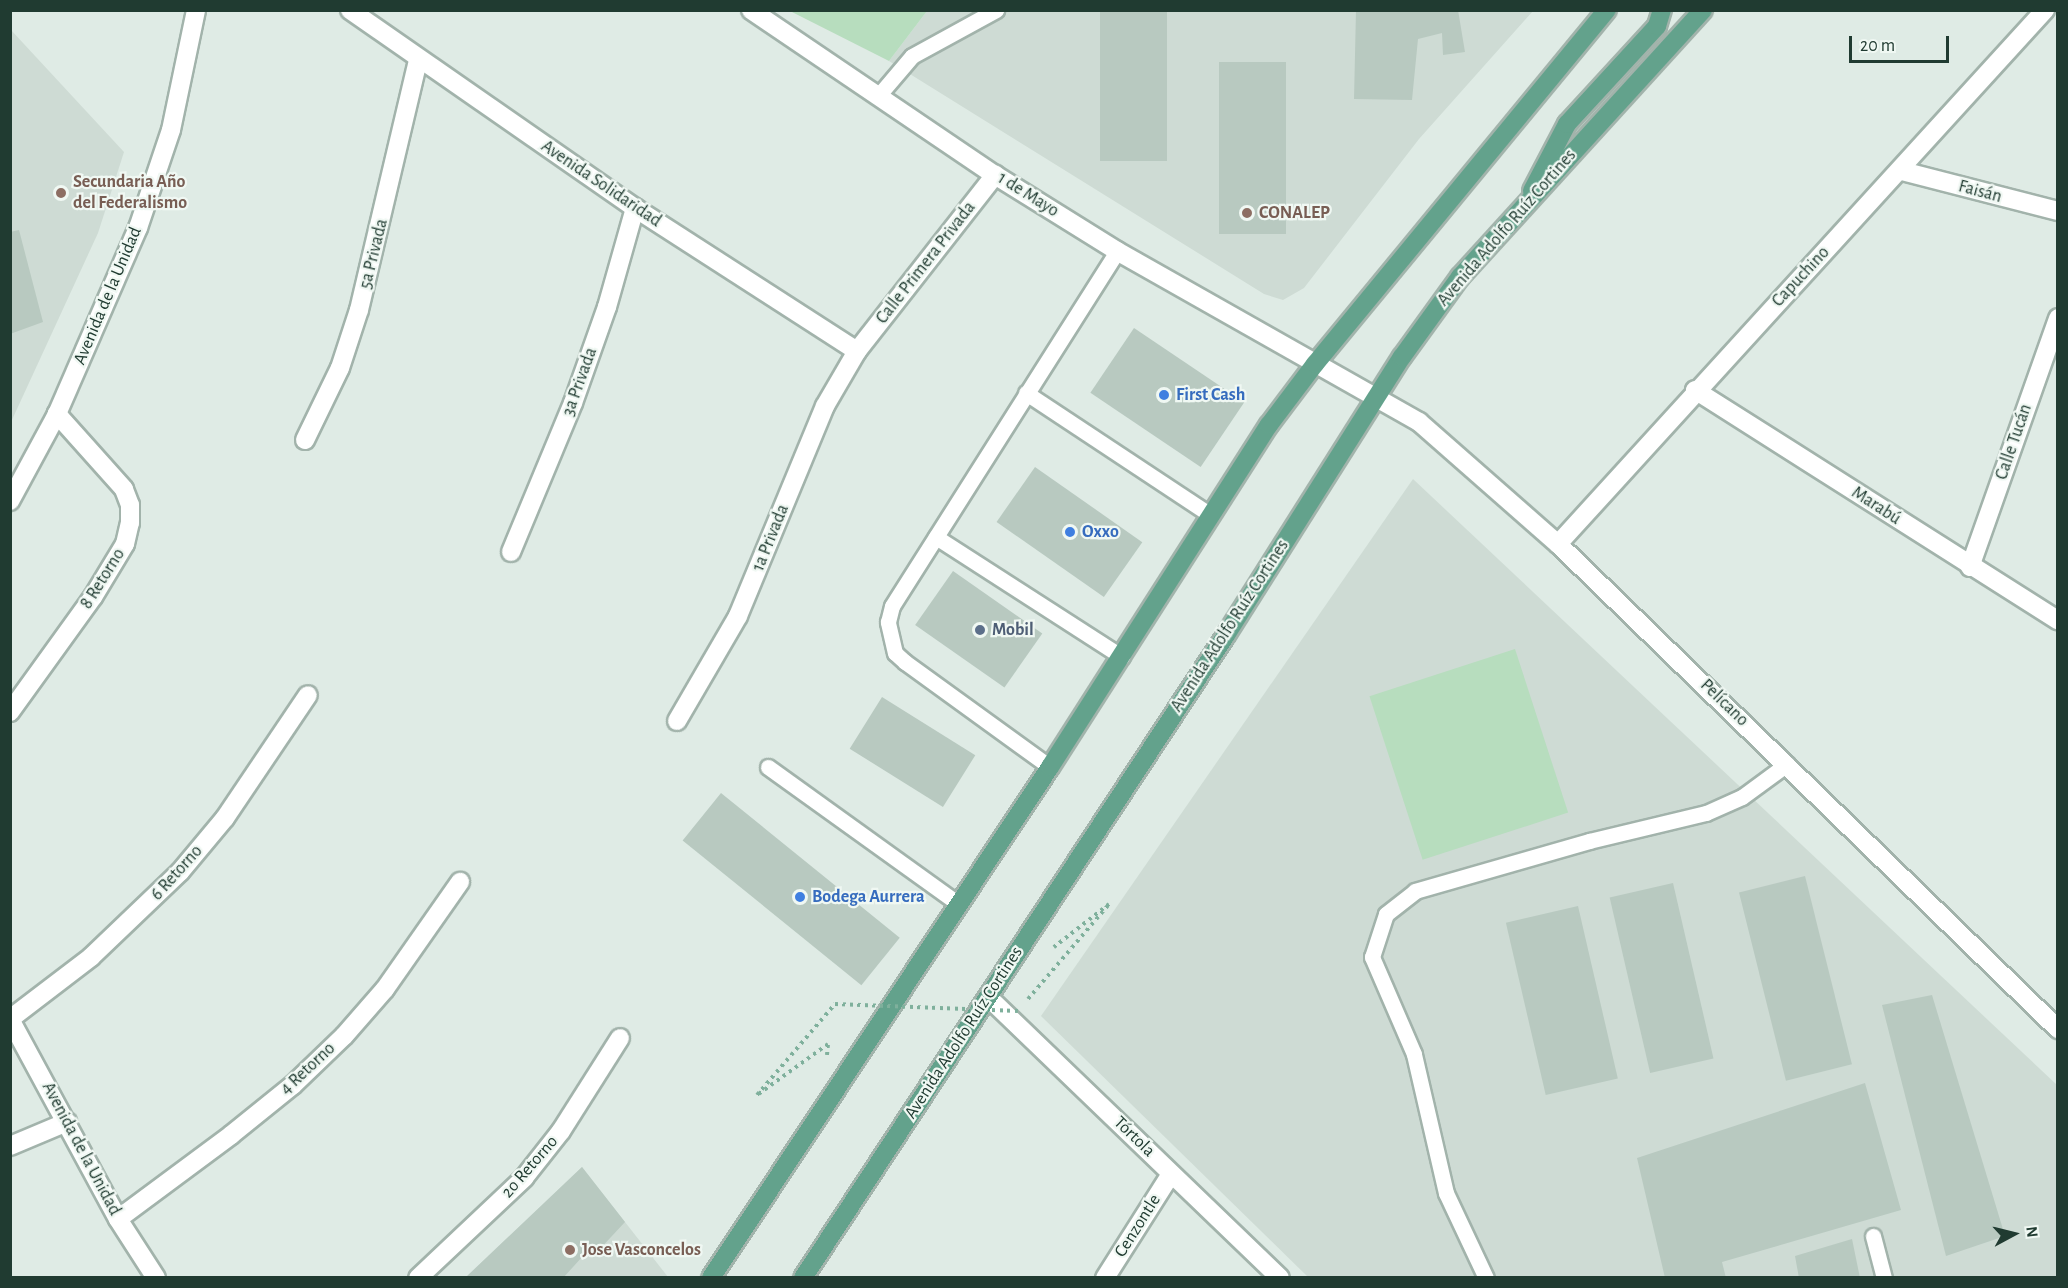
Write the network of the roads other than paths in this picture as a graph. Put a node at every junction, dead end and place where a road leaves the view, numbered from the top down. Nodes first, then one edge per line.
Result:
1 (196, 10) edge
2 (350, 10) edge
3 (751, 10) edge
4 (996, 10) edge
5 (1607, 10) edge
6 (1662, 10) edge
7 (1703, 10) edge
8 (2044, 10) edge
9 (418, 61) junction
10 (878, 96) junction
11 (1902, 171) junction
12 (995, 175) junction
13 (1528, 201) junction
14 (635, 208) junction
15 (2058, 211) edge
16 (1117, 251) junction
17 (2058, 318) edge
18 (857, 351) junction
19 (1314, 364) junction
20 (1695, 390) junction
21 (1026, 393) junction
22 (1373, 398) junction
23 (57, 414) junction
24 (305, 440) dead end
25 (10, 501) edge
26 (1210, 515) junction
27 (936, 537) junction
28 (1558, 544) junction
29 (511, 552) dead end
30 (1970, 567) junction
31 (2058, 620) edge
32 (1122, 657) junction
33 (308, 695) dead end
34 (10, 712) edge
35 (677, 721) dead end
36 (1787, 764) junction
37 (768, 767) dead end
38 (1050, 767) junction
39 (460, 882) dead end
40 (959, 904) junction
41 (988, 997) junction
42 (10, 1019) edge
43 (2058, 1029) edge
44 (620, 1038) dead end
45 (67, 1122) junction
46 (10, 1146) edge
47 (1171, 1174) junction
48 (118, 1219) junction
49 (1873, 1236) dead end
50 (156, 1278) edge
51 (417, 1278) edge
52 (711, 1278) edge
53 (803, 1278) edge
54 (1105, 1278) edge
55 (1280, 1278) edge
56 (1486, 1278) edge
57 (1884, 1278) edge

1 - 23 street, Avenida de la Unidad
2 - 9 street, Avenida Solidaridad
3 - 10 street, 1 de Mayo
4 - 10 lane
5 - 19 main road
6 - 13 main road
7 - 13 main road, Avenida Adolfo Ruíz Cortines
8 - 11 street, Capuchino
9 - 14 street, Avenida Solidaridad
9 - 24 street, 5a Privada
10 - 12 street, 1 de Mayo
11 - 15 street, Faisán
11 - 20 street, Capuchino
12 - 16 street, 1 de Mayo
12 - 18 street, Calle Primera Privada
13 - 22 main road, Avenida Adolfo Ruíz Cortines
14 - 18 street, Avenida Solidaridad
14 - 29 street, 3a Privada
16 - 19 street, 1 de Mayo
16 - 21 lane
17 - 30 street, Calle Tucán
18 - 35 street, 1a Privada
19 - 22 street, 1 de Mayo
19 - 26 main road
20 - 28 street, Capuchino
20 - 30 street, Marabú
21 - 26 lane
21 - 27 lane
22 - 28 street, Pelícano
22 - 41 main road, Avenida Adolfo Ruíz Cortines
23 - 25 street, Avenida de la Unidad
23 - 34 street, 8 Retorno
26 - 32 main road
27 - 32 lane
27 - 38 lane
28 - 36 street, Pelícano
30 - 31 street, Marabú
32 - 38 main road
33 - 42 street, 6 Retorno
36 - 43 street, Pelícano
36 - 56 lane
37 - 40 lane
38 - 40 main road
39 - 48 street, 4 Retorno
40 - 52 main road
41 - 47 street, Tórtola
41 - 53 main road, Avenida Adolfo Ruíz Cortines
42 - 45 street, Avenida de la Unidad
44 - 51 street, 2o Retorno
45 - 46 street
45 - 48 street, Avenida de la Unidad
47 - 54 street, Cenzontle
47 - 55 street, Tórtola
48 - 50 street, Avenida de la Unidad
49 - 57 lane

